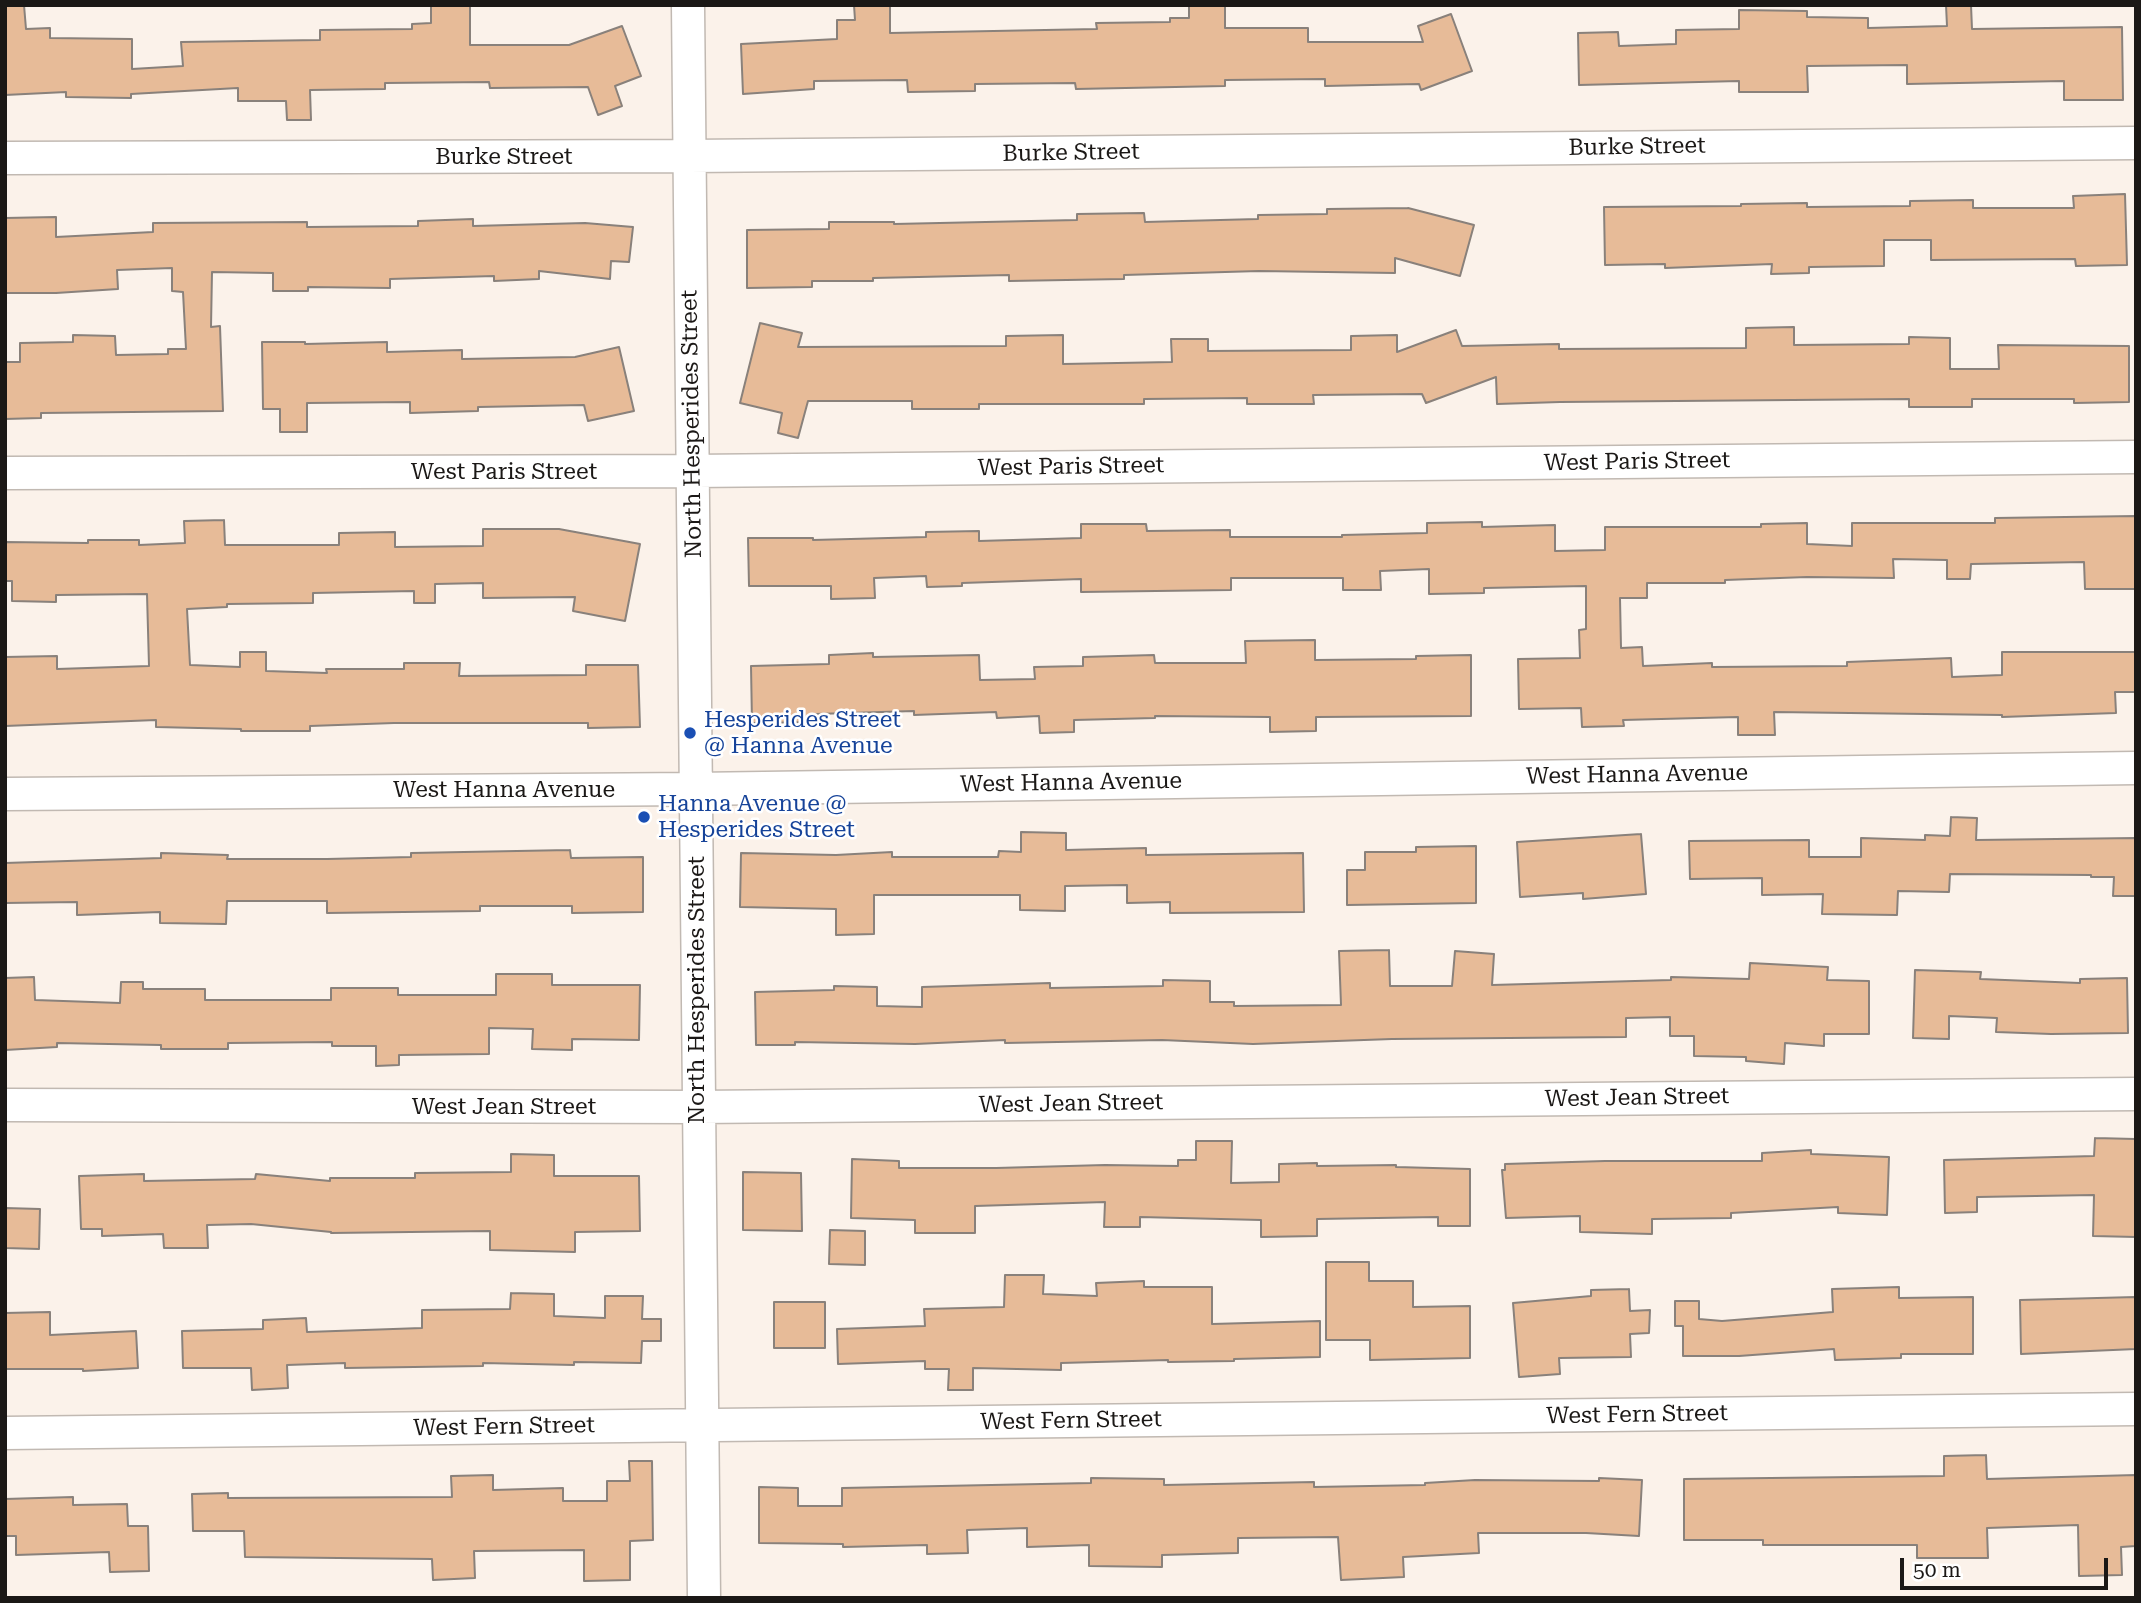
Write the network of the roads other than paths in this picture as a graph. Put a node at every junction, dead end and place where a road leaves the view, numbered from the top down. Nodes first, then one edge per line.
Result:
1 (688, 5) edge
2 (2136, 143) edge
3 (690, 156) junction
4 (5, 158) edge
5 (2136, 457) edge
6 (692, 471) junction
7 (5, 473) edge
8 (2136, 768) edge
9 (695, 789) junction
10 (5, 794) edge
11 (2136, 1094) edge
12 (5, 1105) edge
13 (697, 1107) junction
14 (2136, 1409) edge
15 (703, 1425) junction
16 (5, 1433) edge
17 (704, 1598) edge

1 - 3 street, North Hesperides Street
2 - 3 street, Burke Street
3 - 4 street, Burke Street
3 - 6 street, North Hesperides Street
5 - 6 street, West Paris Street
6 - 7 street, West Paris Street
6 - 9 street, North Hesperides Street
8 - 9 street, West Hanna Avenue
9 - 10 street, West Hanna Avenue
9 - 13 street, North Hesperides Street
11 - 13 street, West Jean Street
12 - 13 street, West Jean Street
13 - 15 street, North Hesperides Street
14 - 15 street, West Fern Street
15 - 16 street, West Fern Street
15 - 17 street, North Hesperides Street

